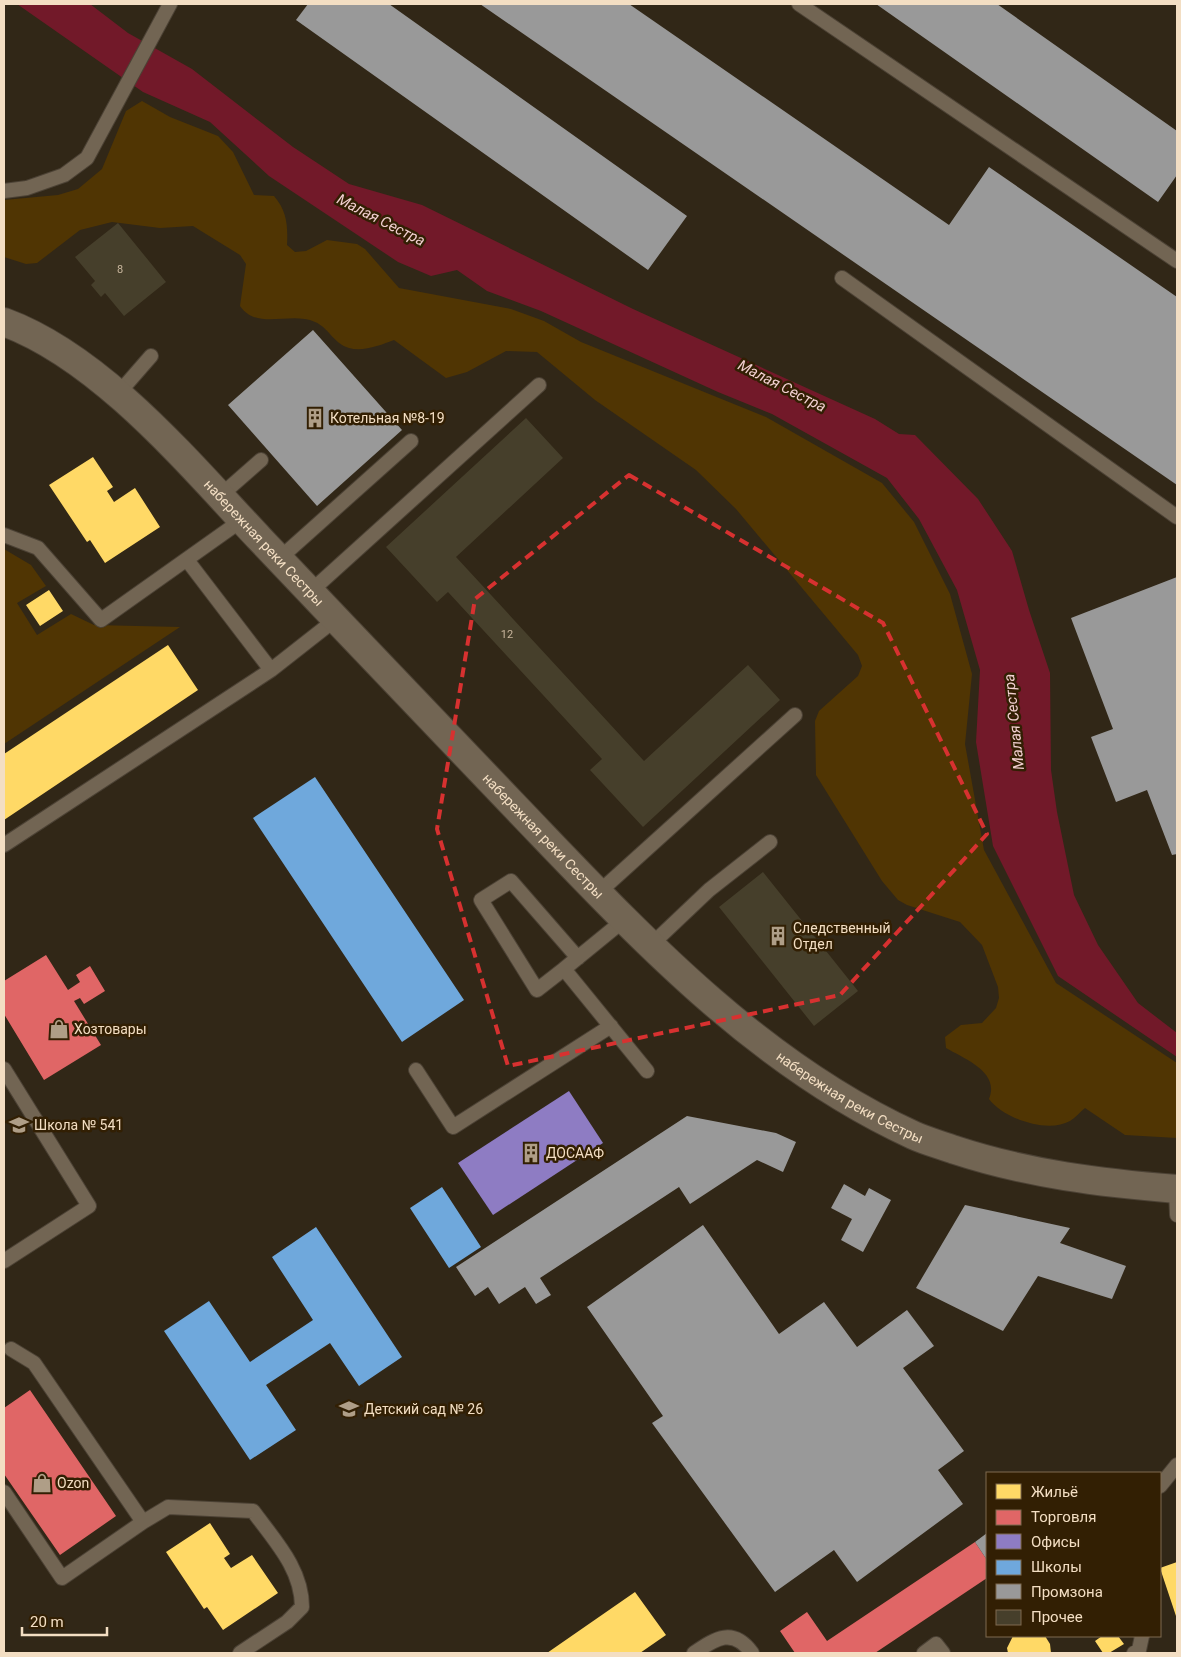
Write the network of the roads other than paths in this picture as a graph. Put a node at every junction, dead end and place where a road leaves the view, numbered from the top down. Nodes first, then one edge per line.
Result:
1 (170, 4) edge
2 (799, 4) edge
3 (4, 191) edge
4 (1177, 261) edge
5 (842, 278) dead end
6 (4, 322) edge
7 (151, 356) dead end
8 (539, 385) dead end
9 (117, 395) junction
10 (411, 441) dead end
11 (261, 460) dead end
12 (220, 496) junction
13 (1177, 517) edge
14 (242, 520) junction
15 (4, 535) edge
16 (279, 559) junction
17 (187, 560) junction
18 (310, 592) junction
19 (336, 619) junction
20 (271, 670) junction
21 (795, 715) dead end
22 (770, 842) dead end
23 (4, 844) edge
24 (598, 893) junction
25 (624, 920) junction
26 (651, 946) junction
27 (578, 958) junction
28 (564, 969) junction
29 (611, 1026) junction
30 (4, 1068) edge
31 (416, 1070) dead end
32 (647, 1071) dead end
33 (1177, 1198) edge
34 (4, 1260) edge
35 (6, 1347) edge
36 (1177, 1465) edge
37 (1161, 1485) edge
38 (4, 1492) edge
39 (143, 1522) junction
40 (1142, 1637) edge
41 (240, 1653) edge
42 (694, 1653) edge
43 (752, 1653) edge
44 (924, 1653) edge
45 (943, 1653) edge
46 (1134, 1653) edge

1 - 3 lane
2 - 4 lane
5 - 13 lane
6 - 9 street, набережная реки Сестры
7 - 9 lane
8 - 18 lane
9 - 12 street, набережная реки Сестры
10 - 16 lane
11 - 12 lane
12 - 14 street, набережная реки Сестры
14 - 16 street, набережная реки Сестры
14 - 17 lane
15 - 17 lane
16 - 18 street, набережная реки Сестры
17 - 20 lane
18 - 19 street, набережная реки Сестры
19 - 20 lane
19 - 24 street, набережная реки Сестры
20 - 23 lane
21 - 24 lane
22 - 26 lane
24 - 25 street, набережная реки Сестры
25 - 26 street, набережная реки Сестры
25 - 27 lane
26 - 33 street, набережная реки Сестры
27 - 28 lane
27 - 28 lane
28 - 29 lane
29 - 31 lane
29 - 32 lane
30 - 34 lane
35 - 39 lane
36 - 37 lane
38 - 39 lane
39 - 41 lane
40 - 46 lane
42 - 43 lane
44 - 45 lane

